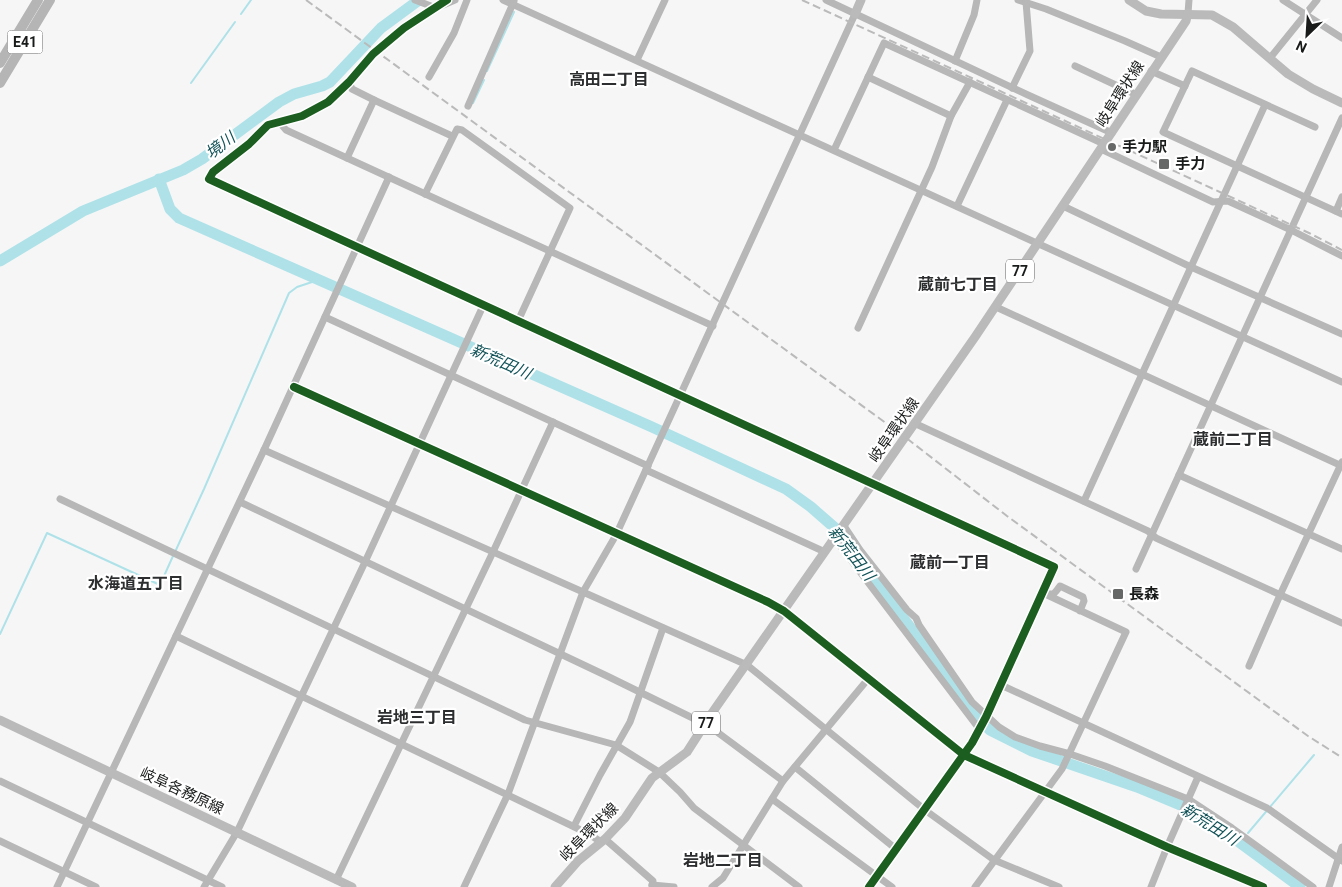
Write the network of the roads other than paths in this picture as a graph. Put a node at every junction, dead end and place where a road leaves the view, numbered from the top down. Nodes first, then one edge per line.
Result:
1 (38, 0) edge
2 (50, 0) edge
3 (416, 0) edge
4 (446, 0) edge
5 (455, 0) edge
6 (467, 0) edge
7 (503, 0) edge
8 (665, 0) edge
9 (826, 0) edge
10 (861, 0) edge
11 (977, 0) edge
12 (1018, 0) edge
13 (1129, 0) edge
14 (1189, 0) edge
15 (1283, 0) edge
16 (1317, 0) edge
17 (513, 2) edge
18 (1026, 2) junction
19 (433, 7) junction
20 (1188, 13) junction
21 (855, 14) junction
22 (1305, 15) junction
23 (1342, 38) edge
24 (1161, 58) junction
25 (1270, 58) junction
26 (637, 60) junction
27 (955, 62) junction
28 (0, 63) edge
29 (1076, 66) dead end
30 (1151, 71) junction
31 (429, 77) dead end
32 (868, 77) junction
33 (349, 82) junction
34 (970, 82) junction
35 (0, 83) edge
36 (1185, 86) junction
37 (1012, 88) junction
38 (1136, 96) junction
39 (374, 100) junction
40 (1007, 100) junction
41 (1342, 103) edge
42 (1265, 105) junction
43 (468, 106) dead end
44 (951, 116) junction
45 (1342, 118) edge
46 (280, 123) junction
47 (1315, 127) dead end
48 (1112, 133) junction
49 (800, 134) junction
50 (452, 136) junction
51 (1103, 147) junction
52 (834, 150) junction
53 (347, 158) junction
54 (1237, 165) junction
55 (389, 177) junction
56 (921, 190) junction
57 (425, 194) junction
58 (1305, 197) junction
59 (1342, 197) edge
60 (1220, 202) junction
61 (957, 206) junction
62 (1063, 206) junction
63 (1339, 212) edge
64 (1291, 230) junction
65 (1039, 244) junction
66 (357, 248) junction
67 (549, 252) junction
68 (1342, 256) edge
69 (1191, 266) junction
70 (1260, 296) junction
71 (1174, 305) junction
72 (483, 306) junction
73 (996, 307) junction
74 (325, 317) junction
75 (518, 321) junction
76 (713, 326) junction
77 (858, 328) dead end
78 (1342, 334) edge
79 (1242, 336) junction
80 (1142, 374) junction
81 (451, 375) junction
82 (1342, 382) edge
83 (294, 386) junction
84 (680, 396) junction
85 (1211, 405) junction
86 (553, 422) junction
87 (914, 423) junction
88 (419, 445) junction
89 (264, 450) junction
90 (1342, 464) edge
91 (647, 468) junction
92 (1179, 475) junction
93 (874, 483) junction
94 (522, 491) junction
95 (60, 499) dead end
96 (1084, 501) junction
97 (240, 502) junction
98 (391, 507) junction
99 (844, 526) junction
100 (616, 534) junction
101 (1152, 534) junction
102 (1308, 534) junction
103 (835, 539) junction
104 (1342, 549) edge
105 (493, 552) junction
106 (825, 552) junction
107 (365, 562) junction
108 (208, 569) junction
109 (1136, 570) dead end
110 (583, 592) junction
111 (1043, 593) junction
112 (1280, 595) junction
113 (466, 610) junction
114 (1080, 610) junction
115 (784, 611) junction
116 (1342, 623) edge
117 (663, 628) junction
118 (334, 629) junction
119 (176, 636) junction
120 (559, 654) junction
121 (747, 665) junction
122 (1249, 666) dead end
123 (434, 676) junction
124 (868, 679) junction
125 (1000, 685) junction
126 (641, 692) junction
127 (302, 696) junction
128 (987, 716) junction
129 (0, 720) edge
130 (1084, 723) junction
131 (534, 724) junction
132 (705, 724) junction
133 (980, 729) junction
134 (826, 730) junction
135 (402, 744) junction
136 (616, 745) junction
137 (964, 755) junction
138 (1070, 755) junction
139 (795, 767) junction
140 (659, 772) junction
141 (111, 773) junction
142 (1198, 777) junction
143 (0, 781) edge
144 (783, 781) junction
145 (1044, 792) junction
146 (508, 794) junction
147 (772, 799) junction
148 (1187, 799) junction
149 (925, 810) junction
150 (88, 822) junction
151 (574, 826) junction
152 (237, 832) junction
153 (603, 840) junction
154 (0, 841) edge
155 (744, 846) junction
156 (1167, 847) junction
157 (1342, 847) edge
158 (896, 849) junction
159 (994, 860) junction
160 (1340, 860) edge
161 (64, 872) junction
162 (877, 876) junction
163 (336, 880) junction
164 (206, 884) edge
165 (651, 886) edge
166 (717, 886) edge
167 (57, 887) edge
168 (96, 887) edge
169 (222, 887) edge
170 (352, 887) edge
171 (464, 887) edge
172 (555, 887) edge
173 (674, 887) edge
174 (799, 887) edge
175 (869, 887) edge
176 (892, 887) edge
177 (975, 887) edge
178 (1059, 887) edge
179 (1151, 887) edge
180 (1263, 887) edge
181 (1313, 887) edge
182 (1329, 887) edge

1 - 28 highway, E41
2 - 35 highway, E41
3 - 19 street
4 - 19 street
5 - 19 street
6 - 31 street
7 - 17 street
8 - 26 street
9 - 21 street
10 - 21 main road
11 - 27 street
12 - 18 street
13 - 20 main road
14 - 20 street
15 - 22 street
16 - 22 street
17 - 26 street
17 - 43 street
18 - 24 street
18 - 37 street
19 - 33 street
20 - 24 main road, 岐阜環状線 / 77
20 - 25 main road
21 - 27 street
21 - 49 street
22 - 23 street
22 - 25 street
24 - 30 main road, 岐阜環状線 / 77
25 - 41 main road
26 - 49 street
27 - 37 street
29 - 38 street
30 - 36 street
30 - 38 main road, 岐阜環状線 / 77
32 - 34 street
32 - 44 street
32 - 52 street
33 - 39 street
33 - 46 street
34 - 40 street
34 - 44 street
36 - 42 street
36 - 54 street
37 - 48 street
38 - 48 main road, 岐阜環状線 / 77
39 - 50 street
39 - 53 street
40 - 51 street
40 - 61 street
42 - 47 street
42 - 54 street
44 - 56 street
45 - 58 street
46 - 53 street
46 - 66 street
48 - 51 main road, 岐阜環状線 / 77
49 - 52 street
49 - 76 street
50 - 57 street
50 - 67 street
51 - 60 street
51 - 62 main road, 岐阜環状線 / 77
52 - 56 street
53 - 55 street
54 - 58 street
54 - 60 street
55 - 57 street
55 - 66 street
56 - 61 street
56 - 77 street
57 - 67 street
58 - 63 street
58 - 64 street
59 - 63 street
60 - 64 street
60 - 69 street
61 - 65 street
62 - 65 main road, 岐阜環状線 / 77
62 - 69 street
64 - 68 street
64 - 70 street
65 - 71 street
65 - 73 main road, 岐阜環状線 / 77
66 - 72 street
66 - 74 street
67 - 75 street
67 - 76 street
69 - 70 street
69 - 71 street
70 - 78 street
70 - 79 street
71 - 79 street
71 - 80 street
72 - 75 street
72 - 81 street
73 - 80 street
73 - 87 main road, 岐阜環状線 / 77
74 - 81 street
74 - 83 street
75 - 84 street
76 - 84 street
79 - 82 street
79 - 85 street
80 - 85 street
80 - 96 street
81 - 86 street
81 - 88 street
83 - 88 street
83 - 89 street
84 - 91 street
84 - 93 street
85 - 90 street
85 - 92 street
86 - 91 street
86 - 94 street
87 - 93 main road, 岐阜環状線 / 77
87 - 96 street
88 - 94 street
88 - 98 street
89 - 97 street
89 - 98 street
90 - 102 street
91 - 100 street
91 - 106 street
92 - 101 street
92 - 102 street
93 - 99 main road, 岐阜環状線 / 77
93 - 111 street
94 - 100 street
94 - 105 street
95 - 108 street
96 - 101 street
97 - 107 street
97 - 108 street
98 - 105 street
98 - 107 street
99 - 103 main road, 岐阜環状線 / 77
99 - 128 street
100 - 110 street
100 - 115 street
101 - 109 street
101 - 112 street
102 - 104 street
102 - 112 street
103 - 106 main road, 岐阜環状線 / 77
103 - 133 street
105 - 110 street
105 - 113 street
106 - 115 main road, 岐阜環状線 / 77
107 - 113 street
107 - 118 street
108 - 118 street
108 - 119 street
110 - 117 street
110 - 120 street
111 - 114 street
111 - 114 street
111 - 125 street
112 - 116 street
112 - 122 street
113 - 120 street
113 - 123 street
114 - 130 street
115 - 121 main road, 岐阜環状線 / 77
115 - 124 street
117 - 121 street
117 - 126 street
118 - 123 street
118 - 127 street
119 - 127 street
119 - 141 street
120 - 126 street
120 - 131 street
121 - 132 main road, 岐阜環状線 / 77
121 - 134 street
123 - 131 street
123 - 135 street
124 - 134 street
124 - 137 street
125 - 128 street
125 - 130 street
126 - 132 street
126 - 136 street
127 - 135 street
127 - 152 street
128 - 133 street
128 - 138 street
129 - 141 main road, 岐阜各務原線
130 - 138 street
130 - 142 street
131 - 136 street
131 - 146 street
132 - 140 main road, 岐阜環状線 / 77
132 - 144 street
133 - 137 street
134 - 139 street
134 - 149 street
135 - 146 street
135 - 163 street
136 - 140 street
136 - 151 street
137 - 145 street
137 - 149 street
138 - 145 street
138 - 148 street
139 - 144 street
139 - 158 street
140 - 153 main road, 岐阜環状線 / 77
140 - 155 street
141 - 150 street
141 - 152 main road, 岐阜各務原線
142 - 148 street
142 - 160 street
143 - 150 street
144 - 147 street
145 - 156 street
145 - 159 street
146 - 151 street
146 - 171 street
147 - 155 street
147 - 162 street
148 - 156 street
148 - 181 street
149 - 158 street
149 - 159 street
150 - 161 street
150 - 164 street
151 - 153 street
152 - 163 main road, 岐阜各務原線
152 - 164 street
153 - 165 street
153 - 172 main road, 岐阜環状線 / 77
154 - 161 street
155 - 166 street
155 - 174 street
156 - 179 street
156 - 180 street
157 - 160 street
158 - 162 street
159 - 177 street
159 - 178 street
160 - 182 street
161 - 167 street
161 - 168 street
162 - 175 street
162 - 176 street
163 - 170 main road, 岐阜各務原線
164 - 169 street
165 - 173 street

